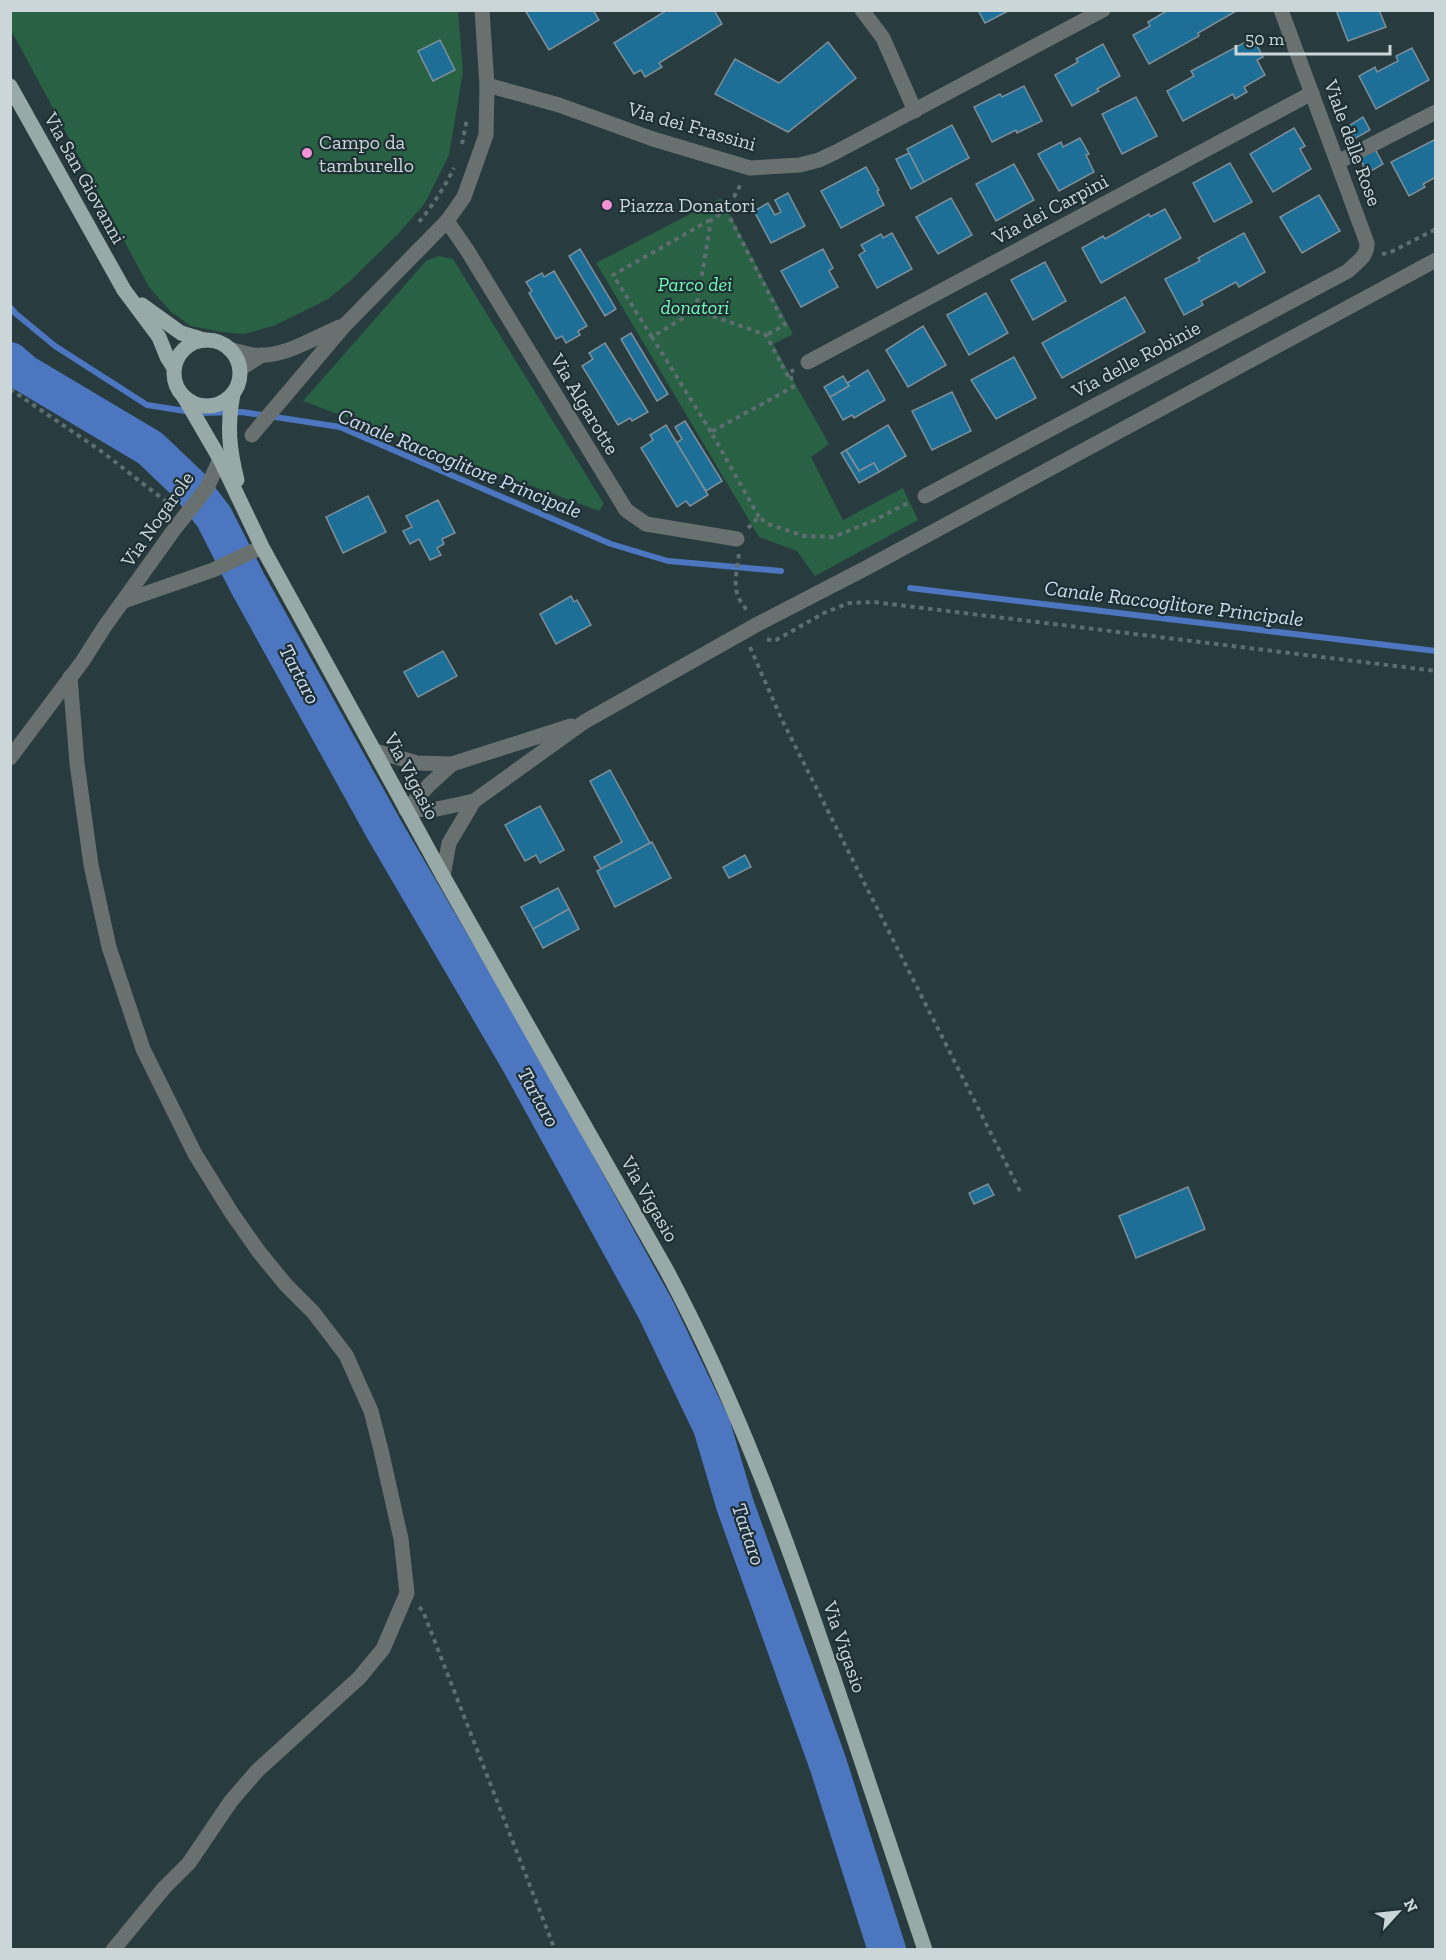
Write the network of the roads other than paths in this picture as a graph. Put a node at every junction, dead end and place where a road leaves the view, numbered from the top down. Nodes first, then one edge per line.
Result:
1 (482, 10) edge
2 (862, 10) edge
3 (1281, 10) edge
4 (1098, 12) edge
5 (487, 85) junction
6 (10, 86) edge
7 (1312, 93) junction
8 (915, 111) junction
9 (1436, 112) edge
10 (1338, 162) junction
11 (447, 221) junction
12 (1365, 256) joint
13 (1436, 260) edge
14 (124, 291) junction
15 (345, 325) junction
16 (205, 340) junction
17 (229, 349) junction
18 (262, 355) junction
19 (808, 362) road end
20 (175, 375) junction
21 (237, 382) junction
22 (184, 397) junction
23 (256, 430) dead end
24 (220, 459) junction
25 (231, 472) junction
26 (925, 496) road end
27 (738, 546) road end
28 (257, 550) junction
29 (149, 566) junction
30 (161, 587) junction
31 (124, 601) junction
32 (70, 677) junction
33 (584, 722) junction
34 (375, 751) junction
35 (10, 758) edge
36 (452, 764) junction
37 (474, 801) junction
38 (406, 810) junction
39 (443, 876) junction
40 (113, 1950) edge
41 (925, 1950) edge

1 - 5 street
2 - 8 street
3 - 7 street, Viale delle Rose
4 - 8 street, Via dei Frassini
5 - 8 street, Via dei Frassini
5 - 11 street
6 - 14 main road, Via San Giovanni
7 - 10 street, Viale delle Rose
7 - 19 street, Via dei Carpini
9 - 10 street
10 - 12 street, Viale delle Rose
11 - 15 street
11 - 27 street, Via Algarotte
12 - 26 street, Via delle Robinie
13 - 33 street
14 - 16 main road, Via San Giovanni
14 - 20 main road, Via San Giovanni
15 - 18 street
15 - 23 street
16 - 17 main road
16 - 20 main road
17 - 18 street
17 - 21 main road
18 - 21 street
20 - 22 main road
21 - 22 main road
21 - 25 main road, Via Vigasio
22 - 24 main road, Via Vigasio
24 - 25 main road, Via Vigasio
24 - 29 street, Via Nogarole
25 - 28 main road, Via Vigasio
28 - 30 street, Via Nogarole
28 - 34 main road, Via Vigasio
29 - 30 street
29 - 31 street, Via Nogarole
30 - 31 street, Via Nogarole
31 - 32 street, Via Nogarole
32 - 35 street, Via Nogarole
32 - 40 street
33 - 36 street
33 - 37 street
34 - 36 street
34 - 38 main road, Via Vigasio
36 - 38 street
37 - 38 street
37 - 39 street
38 - 39 main road, Via Vigasio
39 - 41 main road, Via Vigasio

